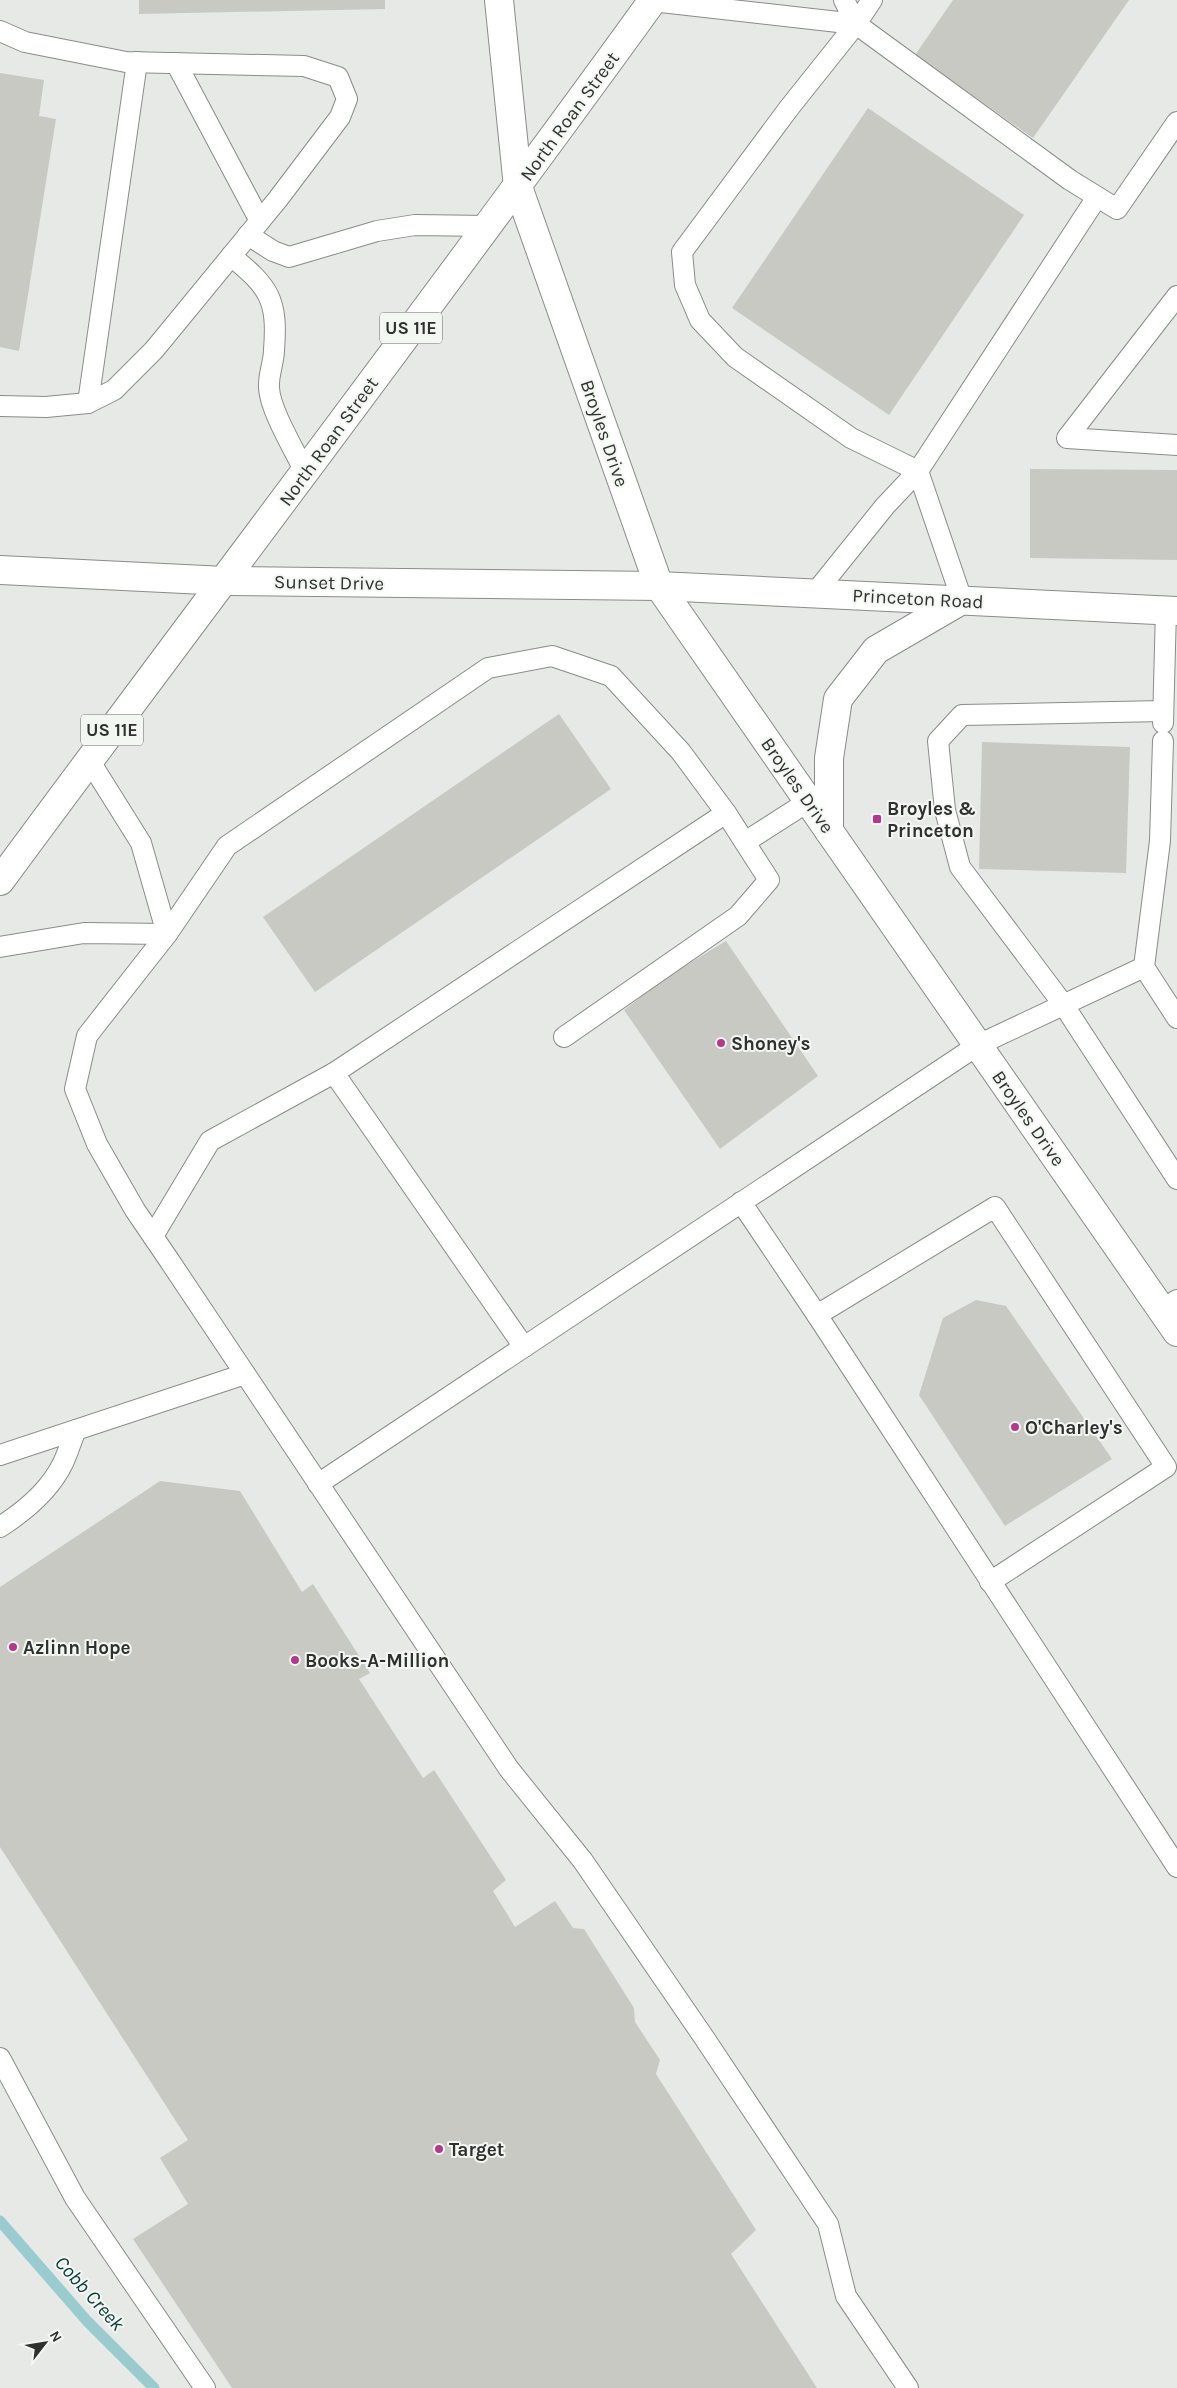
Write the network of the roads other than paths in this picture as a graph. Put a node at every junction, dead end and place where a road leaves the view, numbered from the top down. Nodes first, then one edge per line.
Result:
1 (499, 0) edge
2 (844, 0) edge
3 (872, 0) edge
4 (653, 1) edge
5 (856, 24) junction
6 (0, 31) edge
7 (137, 62) junction
8 (176, 63) junction
9 (1177, 122) edge
10 (518, 187) junction
11 (1097, 197) junction
12 (488, 226) junction
13 (254, 228) junction
14 (231, 256) junction
15 (1177, 296) edge
16 (88, 403) junction
17 (0, 406) edge
18 (1177, 444) edge
19 (918, 471) junction
20 (306, 472) junction
21 (0, 570) edge
22 (224, 581) junction
23 (659, 586) junction
24 (815, 593) junction
25 (962, 600) junction
26 (1171, 610) edge
27 (1164, 711) junction
28 (1170, 741) edge
29 (89, 760) junction
30 (809, 801) junction
31 (726, 813) junction
32 (829, 831) junction
33 (1169, 841) edge
34 (746, 842) junction
35 (0, 881) edge
36 (167, 934) junction
37 (0, 947) edge
38 (1144, 967) junction
39 (1063, 1004) junction
40 (1177, 1018) edge
41 (564, 1037) dead end
42 (978, 1045) junction
43 (334, 1073) junction
44 (1177, 1179) edge
45 (741, 1202) junction
46 (152, 1236) junction
47 (1169, 1305) edge
48 (816, 1315) junction
49 (1177, 1332) edge
50 (524, 1347) junction
51 (245, 1374) junction
52 (76, 1430) junction
53 (0, 1455) edge
54 (318, 1484) junction
55 (0, 1527) edge
56 (990, 1582) junction
57 (1177, 1866) edge
58 (0, 2058) edge
59 (205, 2388) edge
60 (908, 2388) edge

1 - 10 street, Broyles Drive
2 - 5 lane
3 - 5 lane
4 - 5 lane
4 - 10 street, North Roan Street / US 11E
5 - 11 lane
5 - 19 lane
6 - 7 lane
7 - 8 lane
7 - 16 lane
8 - 13 lane
8 - 13 lane
9 - 11 lane
10 - 12 street, North Roan Street / US 11E
10 - 23 street, Broyles Drive
11 - 19 lane
12 - 13 lane
12 - 20 street, North Roan Street / US 11E
13 - 14 lane
14 - 16 lane
14 - 20 lane
15 - 18 lane
16 - 17 lane
19 - 24 lane
19 - 25 lane
20 - 22 street, North Roan Street / US 11E
21 - 22 street, Sunset Drive
22 - 23 street, Sunset Drive
22 - 29 street, North Roan Street / US 11E
23 - 24 street, Princeton Road
23 - 30 street, Broyles Drive
24 - 25 street, Princeton Road
25 - 26 street, Princeton Road
25 - 32 street
26 - 27 lane
27 - 28 lane
27 - 39 lane
28 - 33 lane
29 - 35 street, North Roan Street / US 11E
29 - 36 lane
30 - 32 street, Broyles Drive
30 - 34 lane
31 - 34 lane
31 - 36 lane
31 - 43 lane
32 - 42 street, Broyles Drive
33 - 38 lane
34 - 41 lane
36 - 37 lane
36 - 46 lane
38 - 39 lane
38 - 40 lane
39 - 42 lane
39 - 44 lane
42 - 45 lane
42 - 47 street, Broyles Drive
43 - 46 lane
43 - 50 lane
45 - 48 lane
45 - 50 lane
46 - 51 lane
47 - 49 street, Broyles Drive
48 - 56 lane
48 - 56 lane
50 - 54 lane
51 - 52 lane
51 - 54 lane
52 - 53 lane
52 - 55 lane
54 - 60 lane
56 - 57 lane
58 - 59 lane

